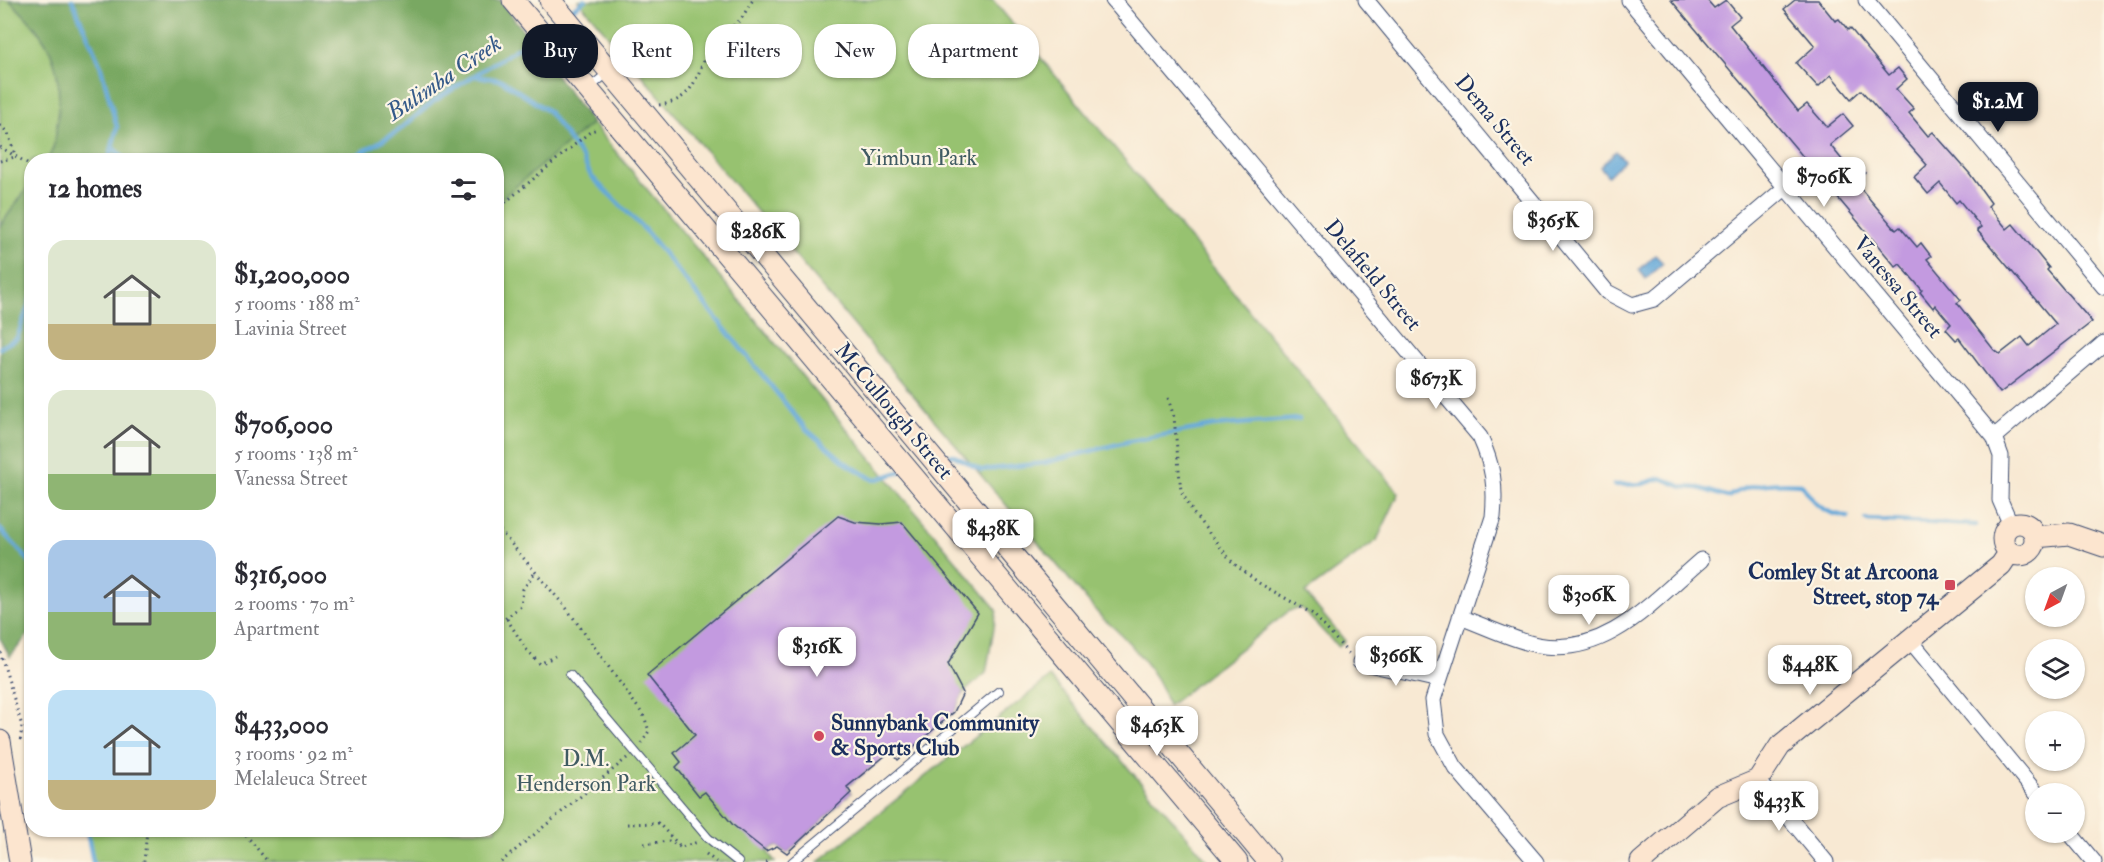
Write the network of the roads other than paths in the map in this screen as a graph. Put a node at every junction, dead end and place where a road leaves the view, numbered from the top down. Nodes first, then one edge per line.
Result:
1 (513, 0) edge
2 (550, 0) edge
3 (1113, 0) edge
4 (1366, 0) edge
5 (1629, 0) edge
6 (1866, 0) edge
7 (610, 71) joint
8 (616, 78) edge
9 (587, 90) junction
10 (1785, 188) junction
11 (2104, 287) edge
12 (2104, 343) edge
13 (1994, 437) junction
14 (2011, 525) junction
15 (2035, 537) junction
16 (2104, 546) edge
17 (2009, 553) junction
18 (1701, 560) dead end
19 (1460, 618) junction
20 (1064, 636) junction
21 (1910, 640) junction
22 (1360, 662) road end
23 (570, 675) dead end
24 (1440, 680) junction
25 (999, 691) dead end
26 (1, 747) edge
27 (1758, 780) junction
28 (3, 783) edge
29 (2028, 783) edge
30 (2078, 843) edge
31 (20, 862) edge
32 (738, 862) edge
33 (792, 862) edge
34 (1237, 862) edge
35 (1269, 862) edge
36 (1536, 862) edge
37 (1641, 862) edge
38 (1826, 862) edge
39 (2094, 862) edge

1 - 9 main road, McCullough Street
2 - 7 main road, McCullough Street
3 - 19 street, Delafield Street
4 - 10 street, Dema Street
5 - 10 street, Vanessa Street
6 - 11 street
7 - 9 lane
8 - 20 main road, McCullough Street
9 - 20 main road, McCullough Street
10 - 13 street, Vanessa Street
12 - 13 street
13 - 14 street
14 - 15 main road
14 - 17 main road
15 - 16 main road
15 - 17 main road
17 - 21 main road
18 - 19 street
19 - 24 street, Delafield Street
20 - 34 main road, McCullough Street
20 - 35 main road, McCullough Street
21 - 27 main road
21 - 29 street
22 - 24 street
23 - 32 lane
24 - 36 street, Delafield Street
25 - 33 lane
26 - 28 main road
27 - 37 main road
27 - 38 street
28 - 31 main road
30 - 39 street

